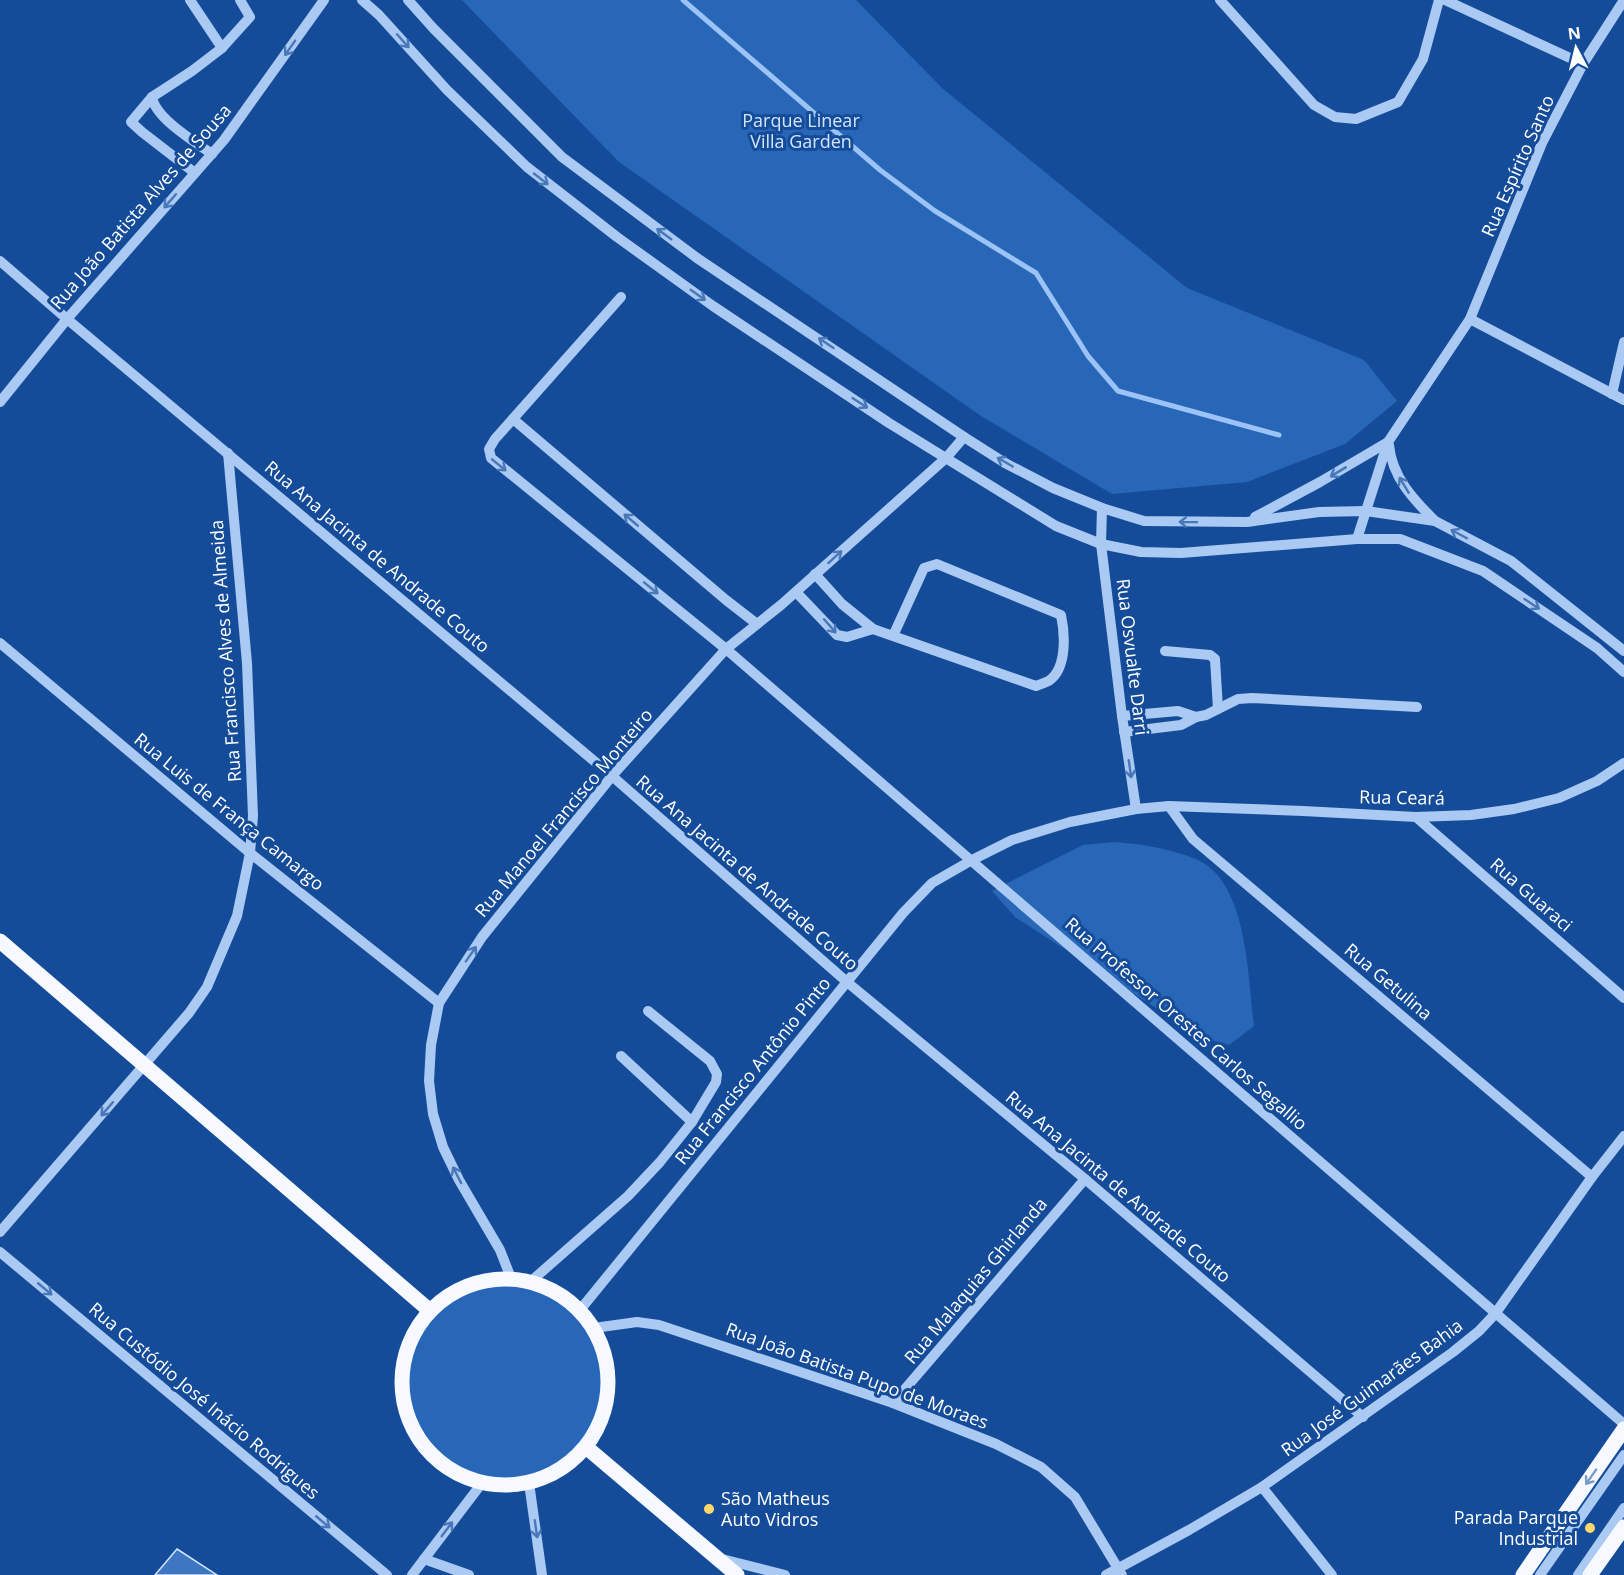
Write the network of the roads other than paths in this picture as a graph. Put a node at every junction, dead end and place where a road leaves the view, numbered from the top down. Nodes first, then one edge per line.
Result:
1 (190, 0) edge
2 (240, 0) edge
3 (324, 0) edge
4 (362, 0) edge
5 (408, 0) edge
6 (1220, 0) edge
7 (1439, 0) edge
8 (1445, 0) edge
9 (1624, 0) edge
10 (222, 48) junction
11 (1583, 64) junction
12 (152, 97) junction
13 (212, 154) junction
14 (195, 173) junction
15 (0, 261) edge
16 (621, 297) dead end
17 (67, 319) junction
18 (1470, 319) junction
19 (1624, 342) edge
20 (1612, 394) junction
21 (1624, 400) edge
22 (0, 402) edge
23 (513, 419) junction
24 (964, 437) junction
25 (1388, 442) junction
26 (228, 453) junction
27 (946, 458) junction
28 (1102, 508) junction
29 (1366, 511) junction
30 (1435, 521) junction
31 (1247, 522) junction
32 (1357, 539) junction
33 (1101, 544) junction
34 (815, 574) junction
35 (796, 592) junction
36 (757, 624) junction
37 (873, 629) junction
38 (893, 636) junction
39 (0, 643) edge
40 (726, 649) junction
41 (1165, 651) dead end
42 (1624, 651) edge
43 (1624, 672) edge
44 (1417, 707) dead end
45 (1218, 709) junction
46 (1122, 716) junction
47 (1196, 717) junction
48 (1124, 732) junction
49 (1624, 763) edge
50 (612, 776) junction
51 (1169, 806) junction
52 (1136, 808) junction
53 (1416, 818) junction
54 (250, 853) junction
55 (972, 860) junction
56 (0, 941) edge
57 (847, 982) junction
58 (1624, 998) edge
59 (439, 1003) junction
60 (648, 1011) dead end
61 (621, 1056) dead end
62 (145, 1065) junction
63 (692, 1122) junction
64 (1624, 1136) edge
65 (1592, 1176) junction
66 (1085, 1179) junction
67 (0, 1232) edge
68 (0, 1252) edge
69 (511, 1278) junction
70 (529, 1283) junction
71 (429, 1310) junction
72 (580, 1310) junction
73 (1495, 1314) junction
74 (594, 1328) junction
75 (893, 1403) junction
76 (1363, 1417) junction
77 (1624, 1424) edge
78 (1624, 1429) edge
79 (586, 1447) junction
80 (1624, 1455) edge
81 (482, 1483) junction
82 (529, 1483) junction
83 (1262, 1487) junction
84 (1624, 1508) edge
85 (1624, 1527) edge
86 (424, 1559) junction
87 (718, 1559) junction
88 (1120, 1572) edge
89 (387, 1575) edge
90 (412, 1575) edge
91 (469, 1575) edge
92 (542, 1575) edge
93 (724, 1575) edge
94 (737, 1575) edge
95 (785, 1575) edge
96 (1106, 1575) edge
97 (1332, 1575) edge
98 (1522, 1575) edge
99 (1540, 1575) edge
100 (1578, 1575) edge
101 (1590, 1575) edge

1 - 10 street
2 - 10 street
3 -> 13 street, Rua João Batista Alves de Sousa
4 -> 27 street
24 -> 5 street
6 - 7 street
8 - 11 street
9 - 11 street, Rua Espírito Santo
10 - 12 street
11 - 18 street, Rua Espírito Santo
12 - 13 street
12 - 14 street
13 - 14 street, Rua João Batista Alves de Sousa
14 -> 17 street, Rua João Batista Alves de Sousa
15 - 17 street, Rua Ana Jacinta de Andrade Couto
16 - 23 street
17 - 22 street, Rua João Batista Alves de Sousa
17 - 26 street, Rua Ana Jacinta de Andrade Couto
18 - 20 street
18 - 25 street, Rua Espírito Santo
19 - 20 street
20 - 21 street
36 -> 23 street
23 -> 40 street, Rua Professor Orestes Carlos Segallio
24 - 27 street, Rua Manoel Francisco Monteiro
28 -> 24 street
25 - 29 street
30 -> 25 street
25 -> 31 street
26 - 50 street, Rua Ana Jacinta de Andrade Couto
26 - 54 street, Rua Francisco Alves de Almeida
27 - 33 street
34 -> 27 street, Rua Manoel Francisco Monteiro
31 -> 28 street
28 - 33 street, Rua Osvualte Darri
29 - 30 street
29 - 31 street
29 - 32 street
42 -> 30 street
32 - 33 street
32 -> 43 street
33 - 46 street, Rua Osvualte Darri
34 - 35 street, Rua Manoel Francisco Monteiro
34 - 37 street
35 - 36 street, Rua Manoel Francisco Monteiro
35 -> 37 street
36 - 40 street, Rua Manoel Francisco Monteiro
37 - 38 street
38 - 38 street
39 - 54 street, Rua Luis de França Camargo
40 - 50 street, Rua Manoel Francisco Monteiro
40 - 55 street, Rua Professor Orestes Carlos Segallio
41 - 45 street
44 - 45 street
45 - 47 street
46 - 47 street
46 - 48 street, Rua Osvualte Darri
47 - 48 street
48 -> 52 street, Rua Osvualte Darri
49 - 53 street, Rua Ceará
50 - 57 street, Rua Ana Jacinta de Andrade Couto
59 -> 50 street, Rua Manoel Francisco Monteiro
51 - 52 street, Rua Francisco Antônio Pinto
51 - 53 street, Rua Ceará
51 - 65 street, Rua Getulina
52 - 55 street, Rua Francisco Antônio Pinto
53 - 58 street, Rua Guaraci
54 - 59 street, Rua Luis de França Camargo
54 - 62 street, Rua Francisco Alves de Almeida
55 - 57 street, Rua Francisco Antônio Pinto
55 - 73 street, Rua Professor Orestes Carlos Segallio
56 - 62 main road
57 - 66 street, Rua Ana Jacinta de Andrade Couto
57 - 72 street, Rua Francisco Antônio Pinto
69 -> 59 street, Rua Manoel Francisco Monteiro
60 - 63 street
61 - 63 street
62 -> 67 street, Rua Francisco Alves de Almeida
62 - 71 main road
63 - 70 street
64 - 65 street, Rua José Guimarães Bahia
65 - 73 street, Rua José Guimarães Bahia
66 - 75 street, Rua Malaquias Ghirlanda
66 - 76 street, Rua Ana Jacinta de Andrade Couto
68 -> 89 street, Rua Custódio José Inácio Rodrigues
69 - 70 main road
69 - 71 main road
70 - 72 main road
71 - 81 main road
72 - 74 main road
73 - 76 street, Rua José Guimarães Bahia
73 - 77 street, Rua Professor Orestes Carlos Segallio
74 - 75 street, Rua João Batista Pupo de Moraes
74 - 79 main road
75 - 88 street, Rua João Batista Pupo de Moraes
76 - 83 street, Rua José Guimarães Bahia
78 -> 98 main road
79 - 82 main road
79 - 87 main road
80 - 99 street
81 - 82 main road
86 -> 81 street
82 -> 92 street
83 - 88 street, Rua José Guimarães Bahia
83 - 97 street
84 - 100 street
85 - 101 main road
86 - 90 street
86 - 91 street
87 - 93 street
87 - 94 main road
87 - 95 street
88 - 96 street, Rua José Guimarães Bahia

